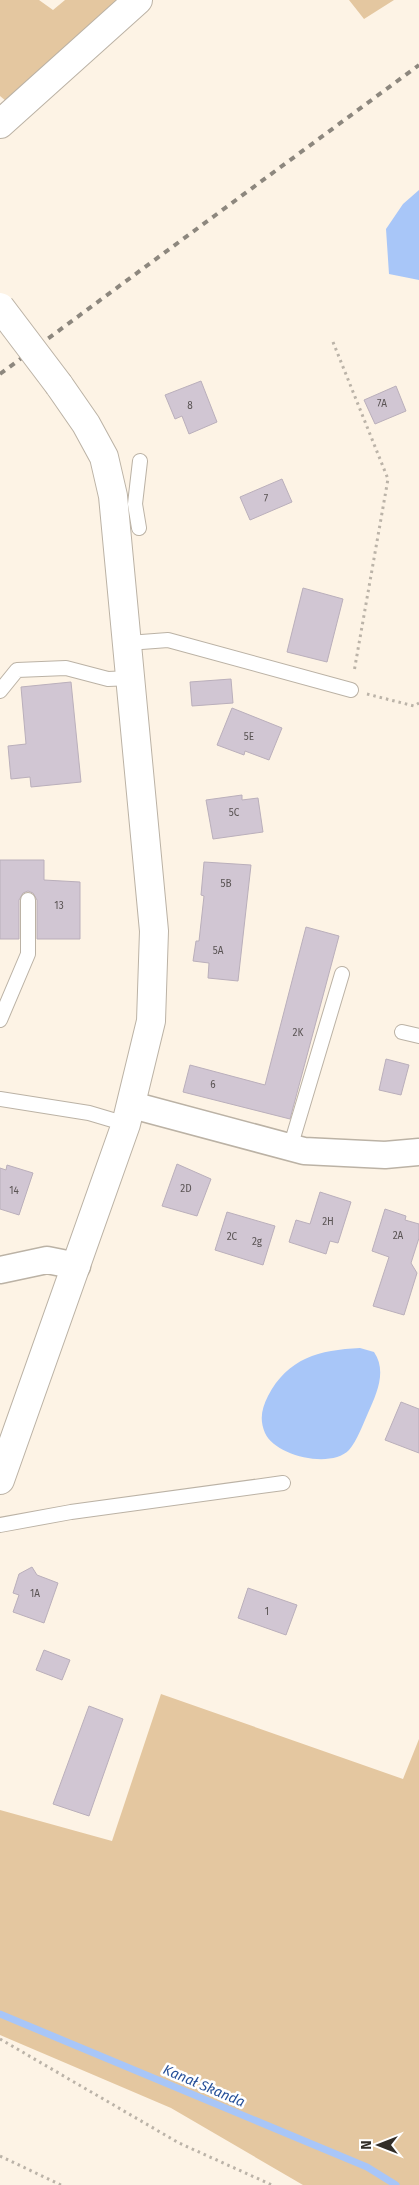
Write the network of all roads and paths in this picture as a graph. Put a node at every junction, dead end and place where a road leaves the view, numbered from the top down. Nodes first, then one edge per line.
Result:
1 (138, 0) edge
2 (0, 124) edge
3 (0, 307) edge
4 (333, 342) dead end
5 (140, 461) dead end
6 (125, 510) junction
7 (140, 528) dead end
8 (128, 643) junction
9 (131, 678) junction
10 (351, 690) junction
11 (0, 691) edge
12 (419, 703) edge
13 (28, 900) dead end
14 (342, 974) dead end
15 (0, 1020) edge
16 (402, 1032) dead end
17 (419, 1036) edge
18 (0, 1099) edge
19 (129, 1115) junction
20 (290, 1148) junction
21 (419, 1152) edge
22 (77, 1266) junction
23 (0, 1270) edge
24 (0, 1480) edge
25 (283, 1484) dead end
26 (0, 1525) edge
27 (0, 2039) edge
28 (0, 2156) edge
29 (61, 2185) edge
30 (272, 2185) edge

1 - 2 street
3 - 6 street, bridge
4 - 10 path
5 - 6 lane
6 - 7 lane
6 - 8 street
8 - 9 street
8 - 10 lane
9 - 11 lane
9 - 19 street
10 - 12 path
13 - 15 lane
14 - 20 lane
16 - 17 lane
18 - 19 lane
19 - 20 street
19 - 22 street
20 - 21 street
22 - 23 street
22 - 24 street
25 - 26 lane
27 - 30 path
28 - 29 path

